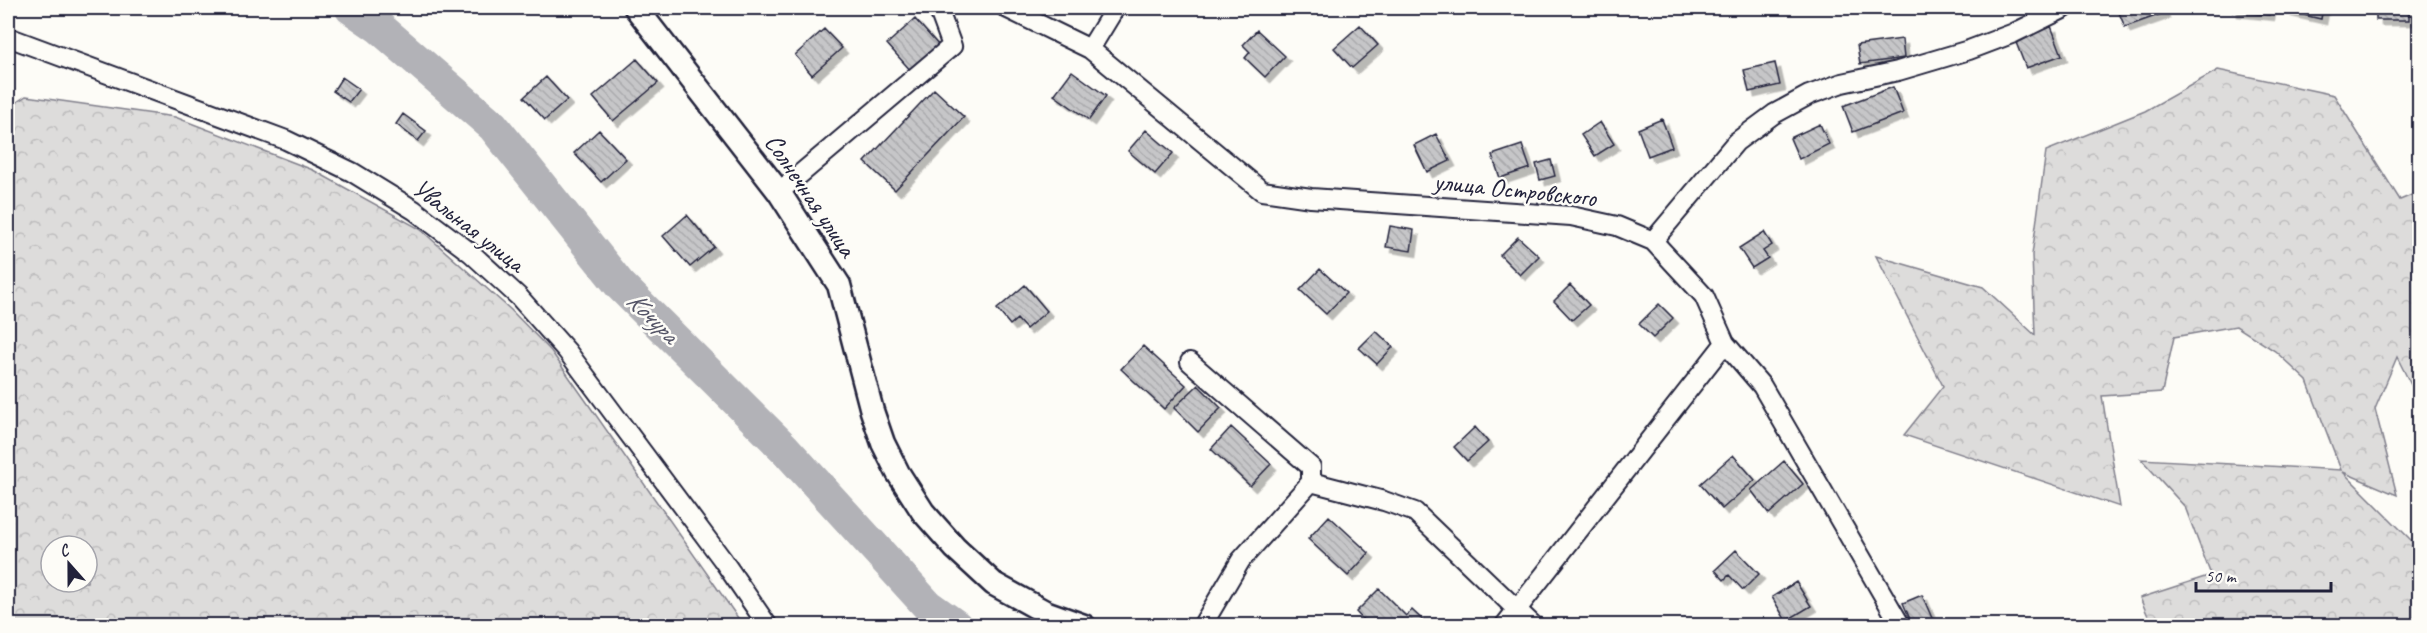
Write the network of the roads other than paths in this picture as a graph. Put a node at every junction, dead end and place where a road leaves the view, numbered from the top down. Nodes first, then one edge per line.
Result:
1 (636, 8) edge
2 (938, 8) edge
3 (1006, 8) edge
4 (1115, 8) edge
5 (2065, 8) edge
6 (8, 38) edge
7 (1090, 49) junction
8 (779, 192) junction
9 (1653, 241) junction
10 (1725, 343) junction
11 (1190, 363) dead end
12 (1311, 482) junction
13 (1517, 609) junction
14 (768, 626) edge
15 (1084, 626) edge
16 (1202, 626) edge
17 (1504, 626) edge
18 (1534, 626) edge
19 (1900, 626) edge

1 - 8 main road, Солнечная улица
2 - 8 street
3 - 7 street, улица Островского
4 - 7 street
5 - 9 street
6 - 14 street, Увальная улица
7 - 9 street, улица Островского
8 - 15 main road, Солнечная улица
9 - 10 street, улица Островского
10 - 13 street
10 - 19 street, улица Островского
11 - 12 street
12 - 13 street
12 - 16 street
13 - 17 street
13 - 18 street

